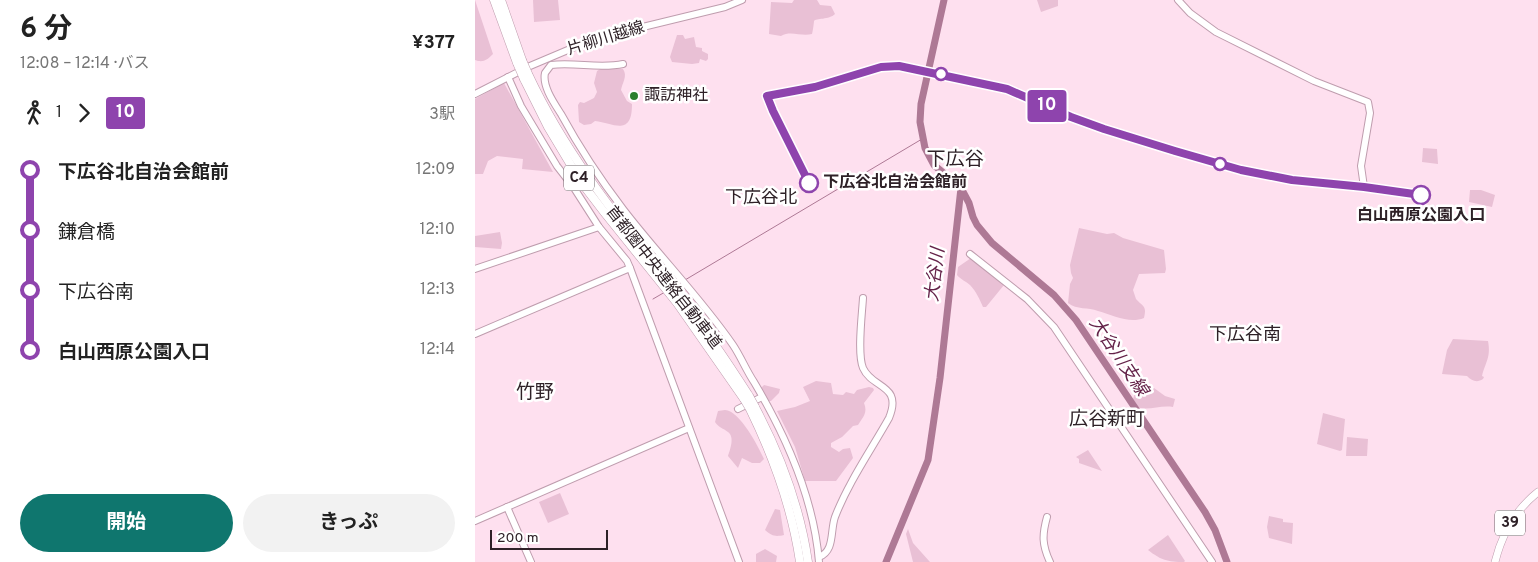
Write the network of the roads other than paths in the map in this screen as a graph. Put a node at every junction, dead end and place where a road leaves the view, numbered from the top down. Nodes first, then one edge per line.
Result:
1 (494, 0) edge
2 (501, 0) edge
3 (742, 0) edge
4 (1179, 0) edge
5 (520, 62) junction
6 (623, 64) dead end
7 (510, 76) junction
8 (475, 94) edge
9 (1364, 187) dead end
10 (599, 226) junction
11 (970, 254) dead end
12 (630, 268) junction
13 (475, 269) edge
14 (863, 298) dead end
15 (475, 334) edge
16 (762, 397) junction
17 (753, 408) junction
18 (737, 409) dead end
19 (689, 428) junction
20 (1538, 492) edge
21 (507, 507) junction
22 (1047, 517) dead end
23 (475, 521) edge
24 (819, 560) edge
25 (531, 562) edge
26 (739, 562) edge
27 (800, 562) edge
28 (807, 562) edge
29 (1050, 562) edge
30 (1211, 562) edge
31 (1495, 562) edge

1 - 5 highway, 首都圏中央連絡自動車道 / C4
2 - 5 highway, 首都圏中央連絡自動車道 / C4
3 - 7 street, 片柳川越線
4 - 9 street
5 - 17 highway, 首都圏中央連絡自動車道 / C4, bridge
6 - 16 street
7 - 8 street, 片柳川越線
7 - 10 street
10 - 12 street
10 - 13 street
11 - 30 street
12 - 15 street
12 - 19 street
14 - 24 street
16 - 18 street
16 - 24 street
17 - 27 highway, 首都圏中央連絡自動車道 / C4
17 - 28 highway, 首都圏中央連絡自動車道 / C4
19 - 21 street
19 - 26 street
20 - 31 main road, 39
21 - 23 street
21 - 25 street
22 - 29 street

